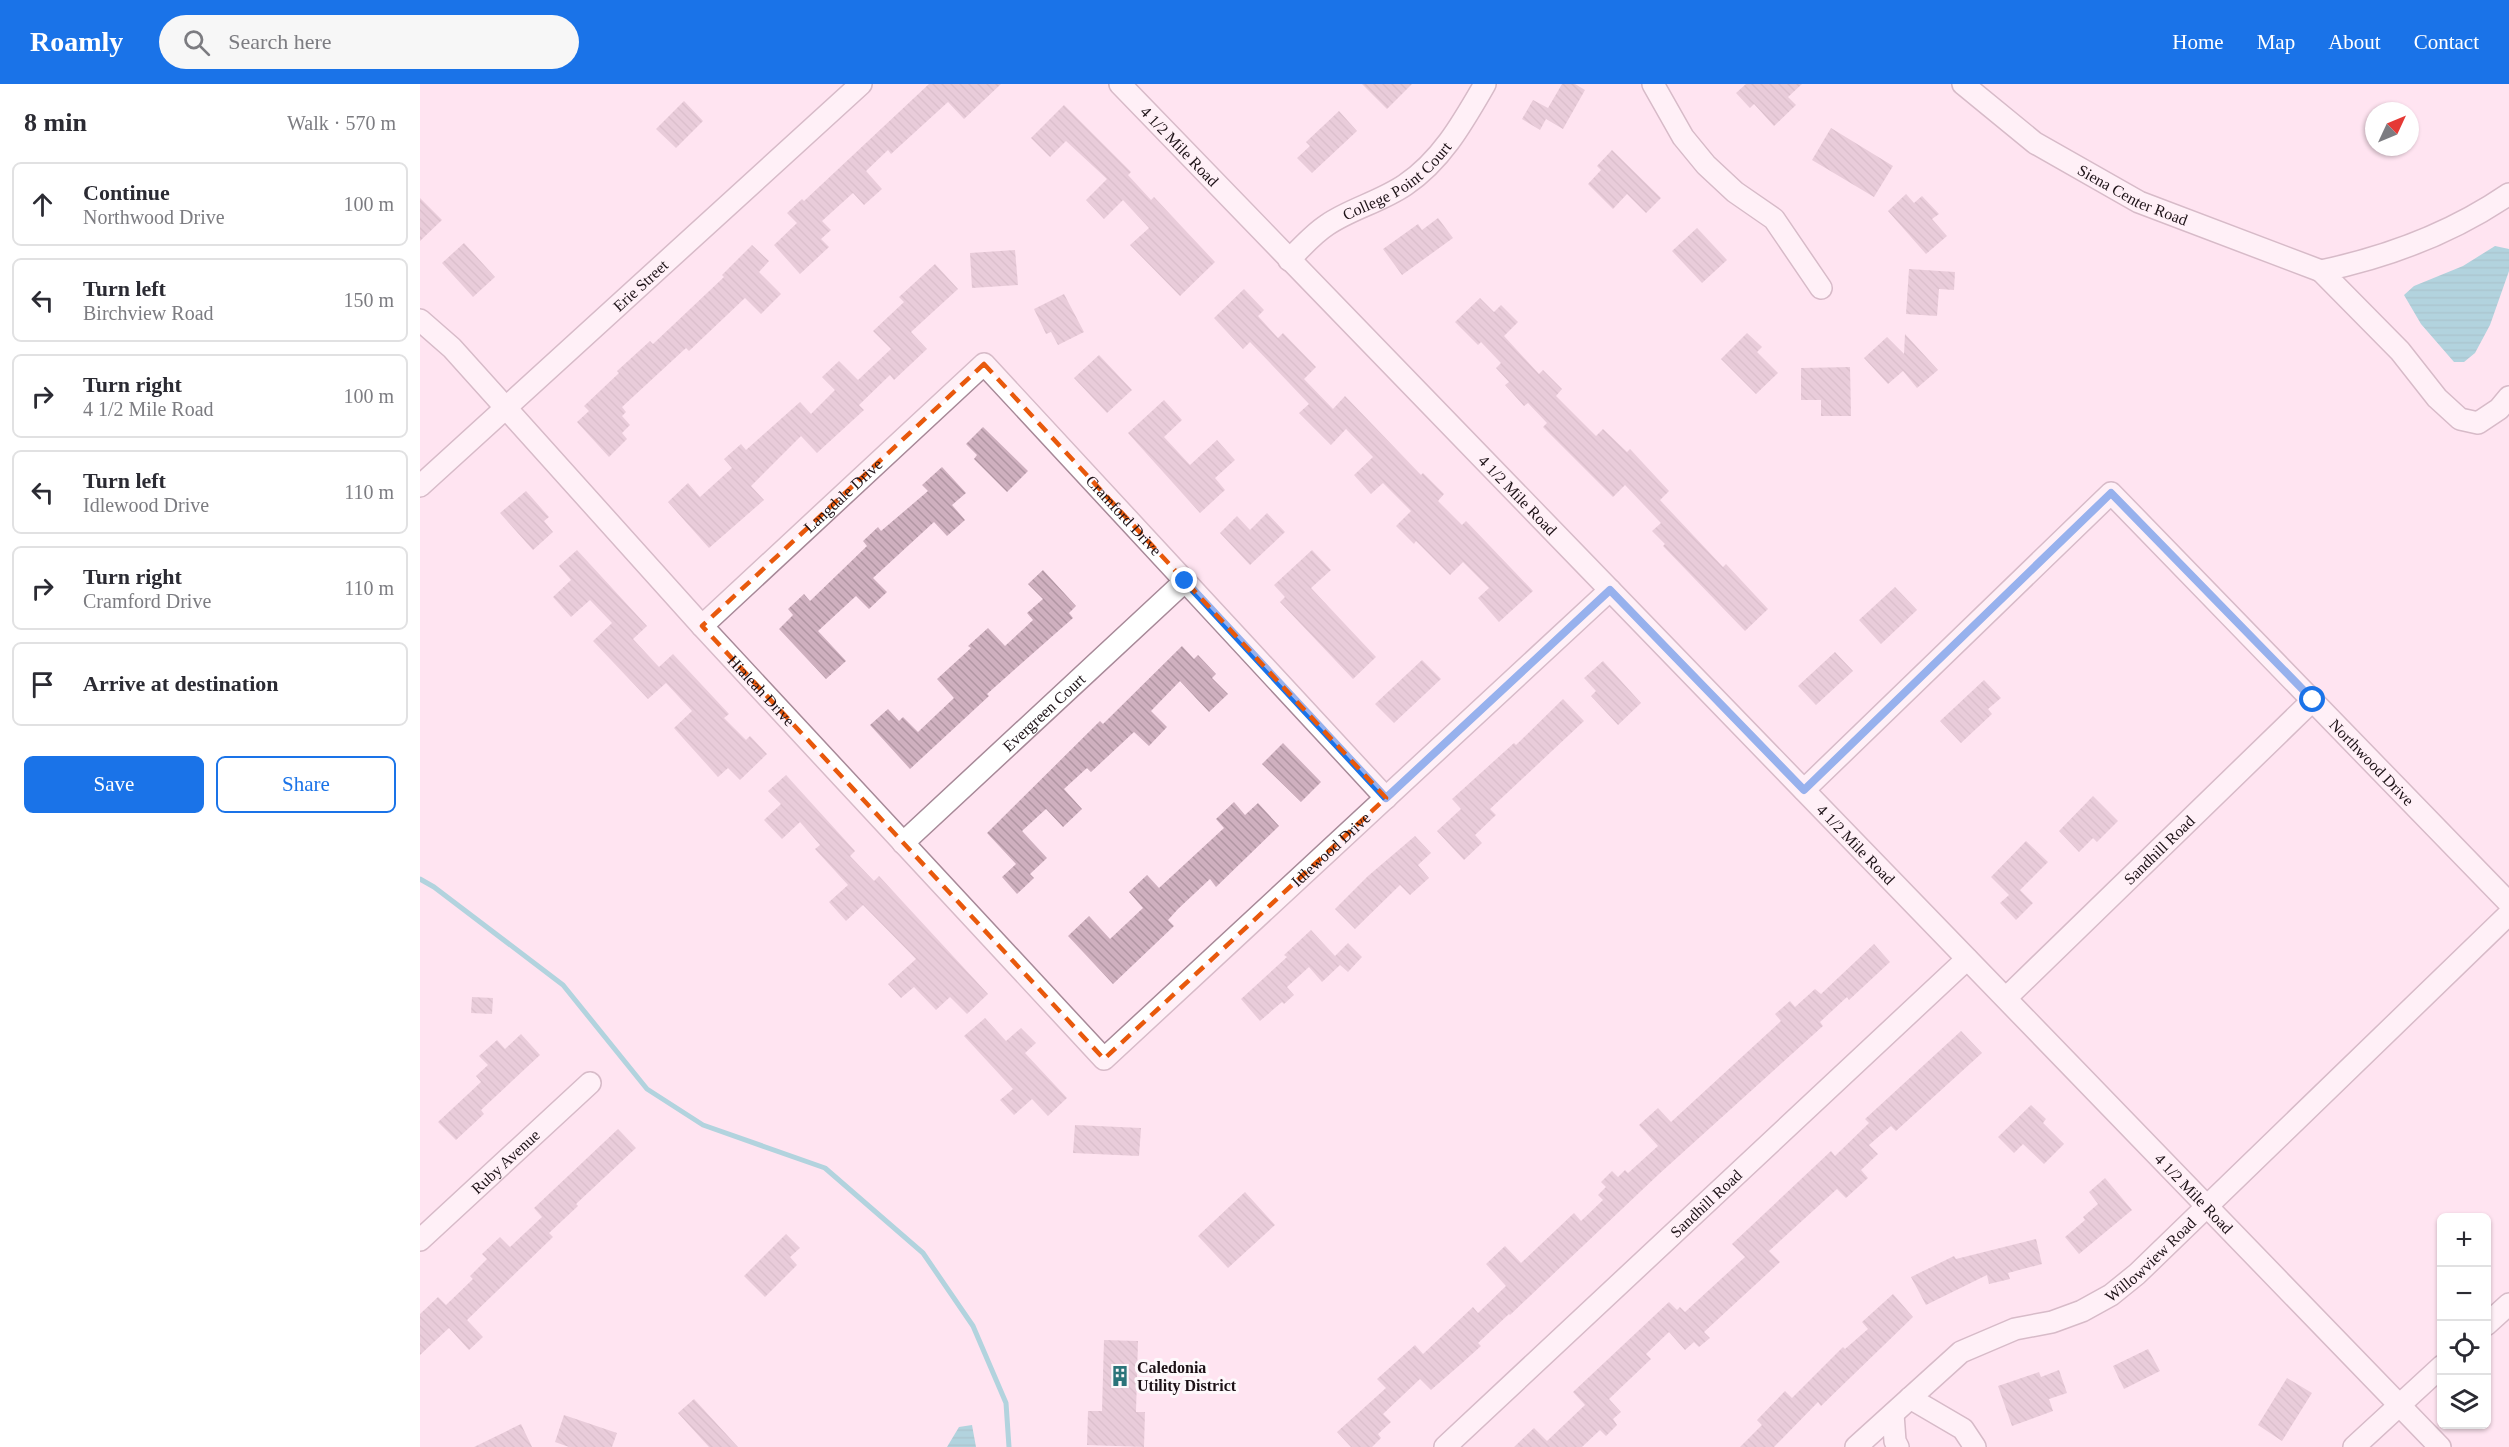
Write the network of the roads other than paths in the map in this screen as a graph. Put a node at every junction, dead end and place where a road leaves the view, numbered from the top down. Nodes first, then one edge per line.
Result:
1 (861, 84) edge
2 (1120, 84) edge
3 (1485, 84) edge
4 (1653, 84) edge
5 (1963, 84) edge
6 (2509, 194) edge
7 (1289, 260) junction
8 (2321, 271) junction
9 (1821, 288) dead end
10 (420, 320) edge
11 (984, 364) joint
12 (2509, 396) edge
13 (506, 409) junction
14 (420, 486) edge
15 (1185, 581) junction
16 (1610, 590) junction
17 (702, 626) junction
18 (2313, 700) junction
19 (1804, 790) junction
20 (1386, 798) junction
21 (903, 843) junction
22 (2509, 903) edge
23 (2509, 914) edge
24 (1967, 959) junction
25 (2006, 998) junction
26 (1104, 1059) joint
27 (590, 1083) dead end
28 (2207, 1206) junction
29 (420, 1240) edge
30 (2509, 1304) edge
31 (2491, 1321) edge
32 (2437, 1371) edge
33 (1910, 1398) junction
34 (2400, 1405) junction
35 (1893, 1414) junction
36 (1445, 1447) edge
37 (1856, 1447) edge
38 (1898, 1447) edge
39 (1975, 1447) edge
40 (2354, 1447) edge
41 (2440, 1447) edge

1 - 13 street, Erie Street
2 - 7 street, 4 1/2 Mile Road
3 - 7 street, College Point Court
4 - 9 street
5 - 8 street, Siena Center Road
6 - 8 street
7 - 16 street, 4 1/2 Mile Road
8 - 12 street, Siena Center Road
10 - 13 street, Hialeah Drive
11 - 15 street, Cramford Drive
11 - 17 street, Langdale Drive
13 - 14 street, Erie Street
13 - 17 street, Hialeah Drive
15 - 20 street, Cramford Drive
15 - 21 street, Evergreen Court
16 - 19 street, 4 1/2 Mile Road
16 - 20 street, Idlewood Drive
17 - 21 street, Hialeah Drive
18 - 19 street, Northwood Drive
18 - 22 street, Northwood Drive
18 - 25 street, Sandhill Road
19 - 24 street, 4 1/2 Mile Road
20 - 26 street, Idlewood Drive
21 - 26 street, Hialeah Drive
23 - 28 street, Willowview Road
24 - 25 street, 4 1/2 Mile Road
24 - 36 street, Sandhill Road
25 - 28 street, 4 1/2 Mile Road
27 - 29 street, Ruby Avenue
28 - 33 street, Willowview Road
28 - 34 street, 4 1/2 Mile Road
30 - 31 street
32 - 34 street
33 - 35 street, Willowview Road
33 - 39 street
34 - 40 street
34 - 41 street, 4 1/2 Mile Road
35 - 37 street, Willowview Road
35 - 38 street

